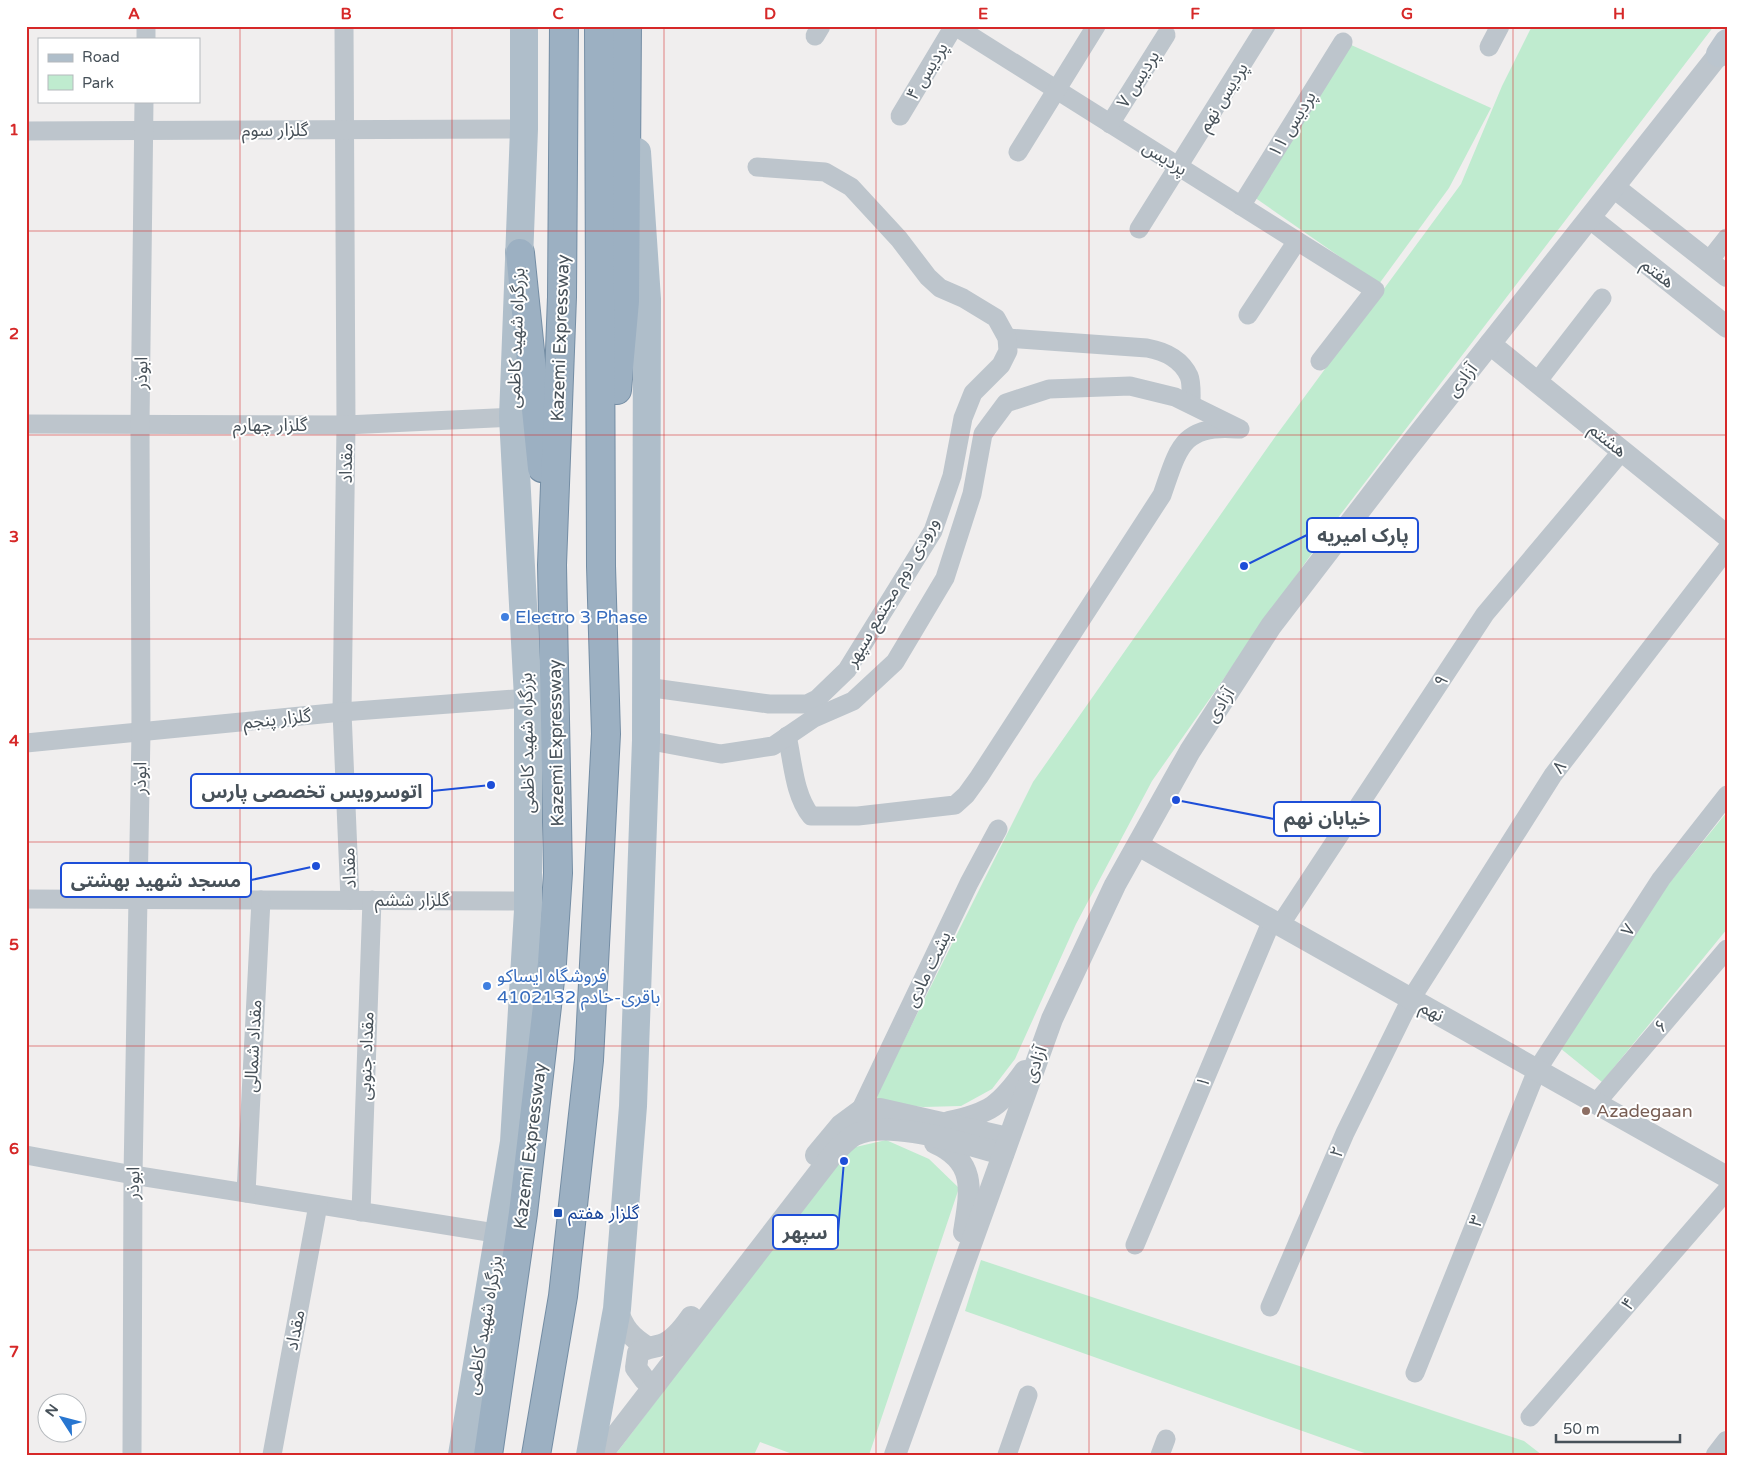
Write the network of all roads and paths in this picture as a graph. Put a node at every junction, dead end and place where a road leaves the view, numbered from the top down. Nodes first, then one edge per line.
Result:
1 (344, 26) edge
2 (524, 26) edge
3 (564, 26) edge
4 (599, 26) edge
5 (628, 26) edge
6 (955, 26) edge
7 (1096, 26) edge
8 (1266, 26) edge
9 (1500, 26) edge
10 (1166, 35) dead end
11 (1343, 42) dead end
12 (1488, 47) dead end
13 (1724, 47) edge
14 (1055, 89) junction
15 (144, 102) edge
16 (900, 116) dead end
17 (1110, 124) junction
18 (524, 129) junction
19 (144, 130) junction
20 (344, 130) junction
21 (26, 131) edge
22 (1018, 152) dead end
23 (757, 167) dead end
24 (1179, 167) junction
25 (1614, 188) junction
26 (1241, 206) junction
27 (1590, 218) junction
28 (1139, 229) dead end
29 (1727, 238) edge
30 (1297, 241) junction
31 (520, 253) junction
32 (1708, 262) junction
33 (1727, 276) edge
34 (1602, 298) dead end
35 (1248, 314) dead end
36 (1727, 327) edge
37 (1007, 338) junction
38 (1490, 344) junction
39 (1320, 361) dead end
40 (1537, 382) junction
41 (1191, 404) junction
42 (513, 417) junction
43 (26, 424) edge
44 (140, 424) junction
45 (346, 425) junction
46 (1622, 451) junction
47 (1727, 536) edge
48 (1727, 549) edge
49 (552, 565) junction
50 (601, 566) junction
51 (646, 687) junction
52 (528, 698) junction
53 (342, 712) junction
54 (141, 732) junction
55 (788, 736) junction
56 (646, 740) junction
57 (26, 743) edge
58 (1727, 795) edge
59 (998, 829) dead end
60 (1138, 845) junction
61 (26, 899) edge
62 (261, 900) junction
63 (350, 900) junction
64 (372, 900) junction
65 (138, 901) junction
66 (528, 901) junction
67 (1276, 923) junction
68 (1727, 949) edge
69 (552, 963) junction
70 (1411, 999) junction
71 (1052, 1019) junction
72 (1537, 1070) junction
73 (1596, 1103) junction
74 (516, 1114) junction
75 (860, 1122) junction
76 (944, 1124) junction
77 (904, 1131) junction
78 (1006, 1146) junction
79 (26, 1155) edge
80 (133, 1175) junction
81 (1727, 1177) edge
82 (1727, 1190) edge
83 (246, 1193) junction
84 (318, 1205) junction
85 (361, 1212) junction
86 (500, 1234) junction
87 (1135, 1244) dead end
88 (957, 1278) junction
89 (563, 1296) junction
90 (1270, 1307) dead end
91 (617, 1310) junction
92 (647, 1347) junction
93 (1415, 1373) dead end
94 (656, 1384) junction
95 (1028, 1395) dead end
96 (1530, 1417) dead end
97 (1727, 1442) edge
98 (132, 1455) edge
99 (272, 1455) edge
100 (462, 1455) edge
101 (488, 1455) edge
102 (536, 1455) edge
103 (555, 1455) edge
104 (590, 1455) edge
105 (601, 1455) edge
106 (895, 1455) edge
107 (1007, 1455) edge
108 (1716, 1455) edge

1 - 20 street, مقداد
2 - 18 main road, بزرگراه شهید کاظمی
3 - 49 highway, Kazemi Expressway
4 - 50 highway
5 - 50 highway
5 - 51 main road
6 - 14 street, پردیس
6 - 16 street, پردیس ۴
7 - 14 street
8 - 24 street, پردیس نهم
9 - 12 street
10 - 17 street, پردیس ۷
11 - 26 street, پردیس ۱۱
13 - 25 street, آزادی
14 - 17 street, پردیس
14 - 22 street
15 - 19 street, ابوذر
17 - 24 street, پردیس
18 - 20 street, گلزار سوم
18 - 31 main road, بزرگراه شهید کاظمی
19 - 20 street, گلزار سوم
19 - 21 street, گلزار سوم
19 - 44 street, ابوذر
20 - 45 street, مقداد
23 - 37 street
24 - 26 street, پردیس
24 - 28 street, پردیس نهم
25 - 27 street, آزادی
25 - 32 street
26 - 30 street, پردیس
27 - 36 street, هفتم
27 - 38 street, آزادی
29 - 32 street
30 - 35 street
30 - 39 street, پردیس
31 - 42 main road, بزرگراه شهید کاظمی
31 - 49 highway
32 - 33 street
34 - 40 street
37 - 41 street
37 - 51 street, ورودی دوم مجتمع سپهر
38 - 40 street, هشتم
38 - 60 street, آزادی
40 - 46 street, هشتم
41 - 55 street
41 - 55 street
42 - 45 street, گلزار چهارم
42 - 52 main road, بزرگراه شهید کاظمی
43 - 44 street, گلزار چهارم
44 - 45 street, گلزار چهارم
44 - 54 street, ابوذر
45 - 53 street, مقداد
46 - 47 street, هشتم
46 - 67 street, ۹
48 - 70 street, ۸
49 - 69 highway, Kazemi Expressway
50 - 89 highway
51 - 56 main road
52 - 53 street, گلزار پنجم
52 - 66 main road, بزرگراه شهید کاظمی
53 - 54 street, گلزار پنجم
53 - 63 street, مقداد
54 - 57 street, گلزار پنجم
54 - 65 street, ابوذر
55 - 56 street
56 - 91 main road
58 - 72 street, ۷
59 - 75 street, پشت مادی
60 - 67 street, نهم
60 - 71 street, آزادی
61 - 65 street, گلزار ششم
62 - 63 street, گلزار ششم
62 - 65 street, گلزار ششم
62 - 83 street, مقداد شمالی
63 - 64 street, گلزار ششم
64 - 66 street, گلزار ششم
64 - 85 street, مقداد جنوبی
65 - 80 street, ابوذر
66 - 74 main road, بزرگراه شهید کاظمی
67 - 70 street, نهم
67 - 87 street, ۱
68 - 73 street, ۶
69 - 74 highway
69 - 101 highway, Kazemi Expressway
70 - 72 street, نهم
70 - 90 street, ۲
71 - 76 street
71 - 78 street, آزادی
72 - 73 street, نهم
72 - 93 street, ۳
73 - 81 street, نهم
74 - 86 main road, بزرگراه شهید کاظمی
75 - 76 street
75 - 77 street
75 - 92 street
75 - 94 street
76 - 78 street
77 - 78 street
77 - 88 street
78 - 88 street, آزادی
79 - 80 street
80 - 83 street
80 - 98 street, ابوذر
82 - 96 street, ۴
83 - 84 street
84 - 85 street
84 - 99 street, مقداد
85 - 86 street
86 - 100 main road, بزرگراه شهید کاظمی
88 - 106 street, آزادی
89 - 102 highway
89 - 103 highway
91 - 92 street
91 - 104 main road
92 - 94 street
94 - 105 street
95 - 107 street
97 - 108 street

